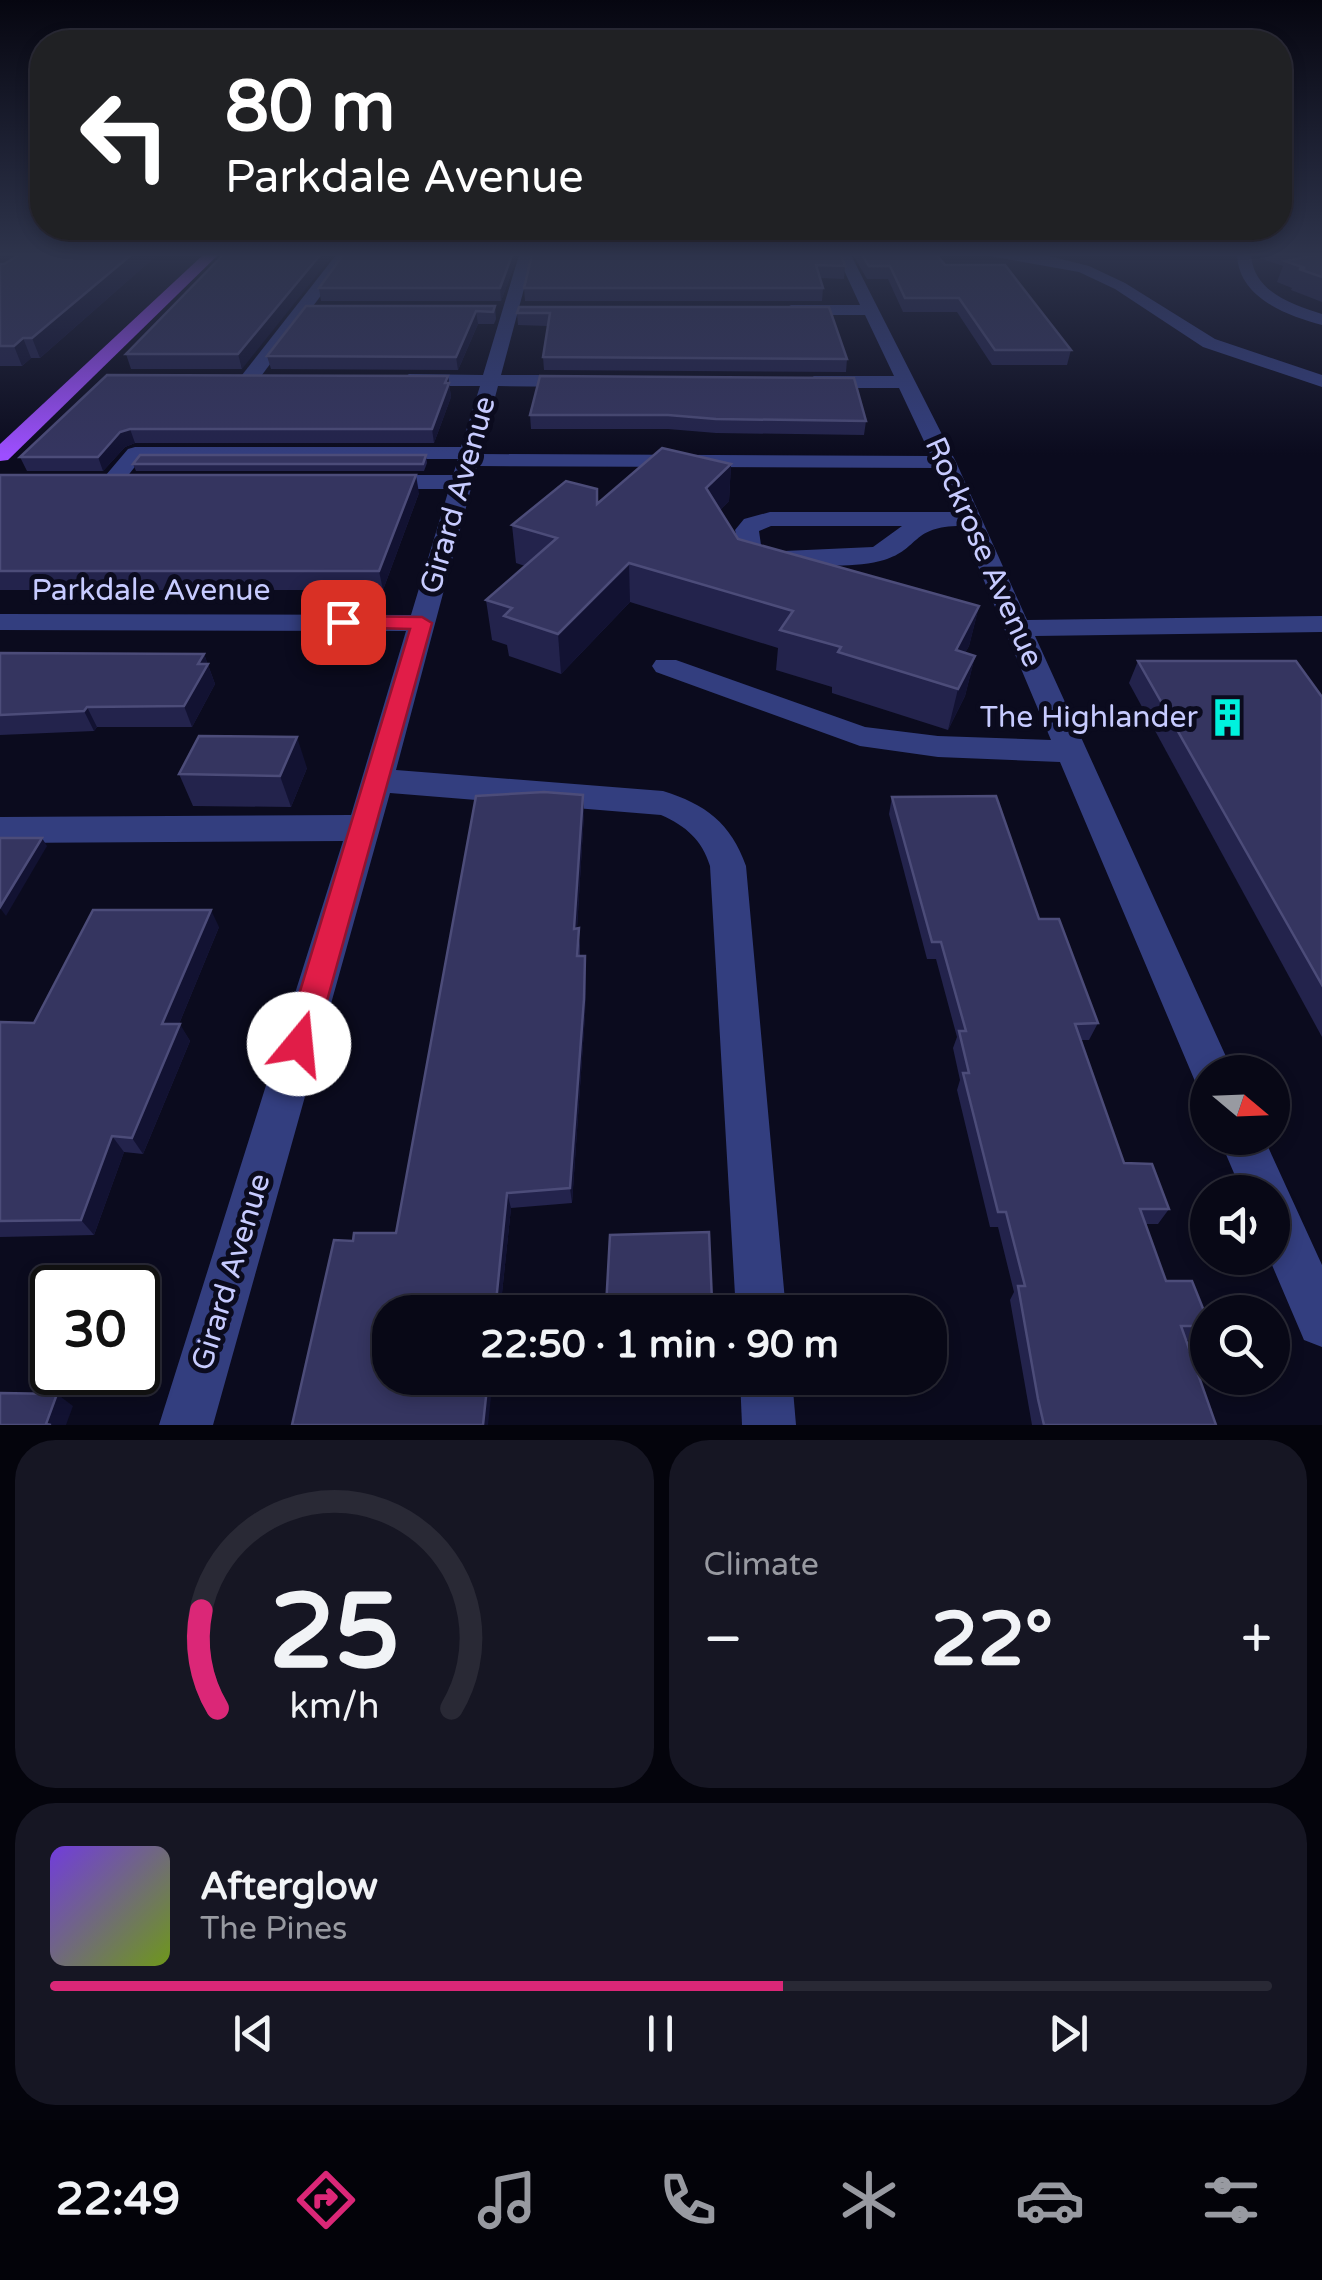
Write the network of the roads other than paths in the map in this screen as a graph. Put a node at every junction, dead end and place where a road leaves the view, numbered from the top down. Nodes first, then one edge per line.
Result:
1 (141, 322) edge
2 (294, 322) edge
3 (505, 322) edge
4 (879, 322) edge
5 (1175, 322) edge
6 (81, 378) junction
7 (112, 378) edge
8 (249, 379) edge
9 (384, 380) edge
10 (490, 381) junction
11 (592, 381) edge
12 (1322, 381) edge
13 (800, 382) edge
14 (907, 382) junction
15 (4, 447) edge
16 (945, 462) junction
17 (466, 465) junction
18 (150, 482) edge
19 (364, 482) edge
20 (929, 518) junction
21 (969, 519) junction
22 (0, 622) edge
23 (422, 623) junction
24 (1322, 624) edge
25 (1019, 628) junction
26 (666, 666) dead end
27 (1070, 750) junction
28 (377, 780) junction
29 (364, 828) junction
30 (0, 830) edge
31 (1205, 1055) edge
32 (1290, 1250) edge
33 (760, 1295) edge
34 (1322, 1322) edge
35 (767, 1395) edge
36 (186, 1425) edge
37 (770, 1425) edge

1 - 6 main road
2 - 8 street
3 - 10 street, Girard Avenue
4 - 14 street, Rockrose Avenue
5 - 12 street
6 - 7 street
6 - 15 main road
9 - 10 street
10 - 11 street
10 - 17 street, Girard Avenue
13 - 14 street
14 - 16 street, Rockrose Avenue
16 - 17 street
16 - 21 street, Rockrose Avenue
17 - 18 street
17 - 19 street
17 - 23 street, Girard Avenue
20 - 20 street
20 - 21 street
21 - 25 street, Rockrose Avenue
22 - 23 street, Parkdale Avenue
23 - 28 street, Girard Avenue
24 - 25 street
25 - 27 street, Rockrose Avenue
26 - 27 street
27 - 31 street, Rockrose Avenue
28 - 29 street, Girard Avenue
28 - 33 street
29 - 30 street
29 - 36 street, Girard Avenue
32 - 34 street
35 - 37 street

